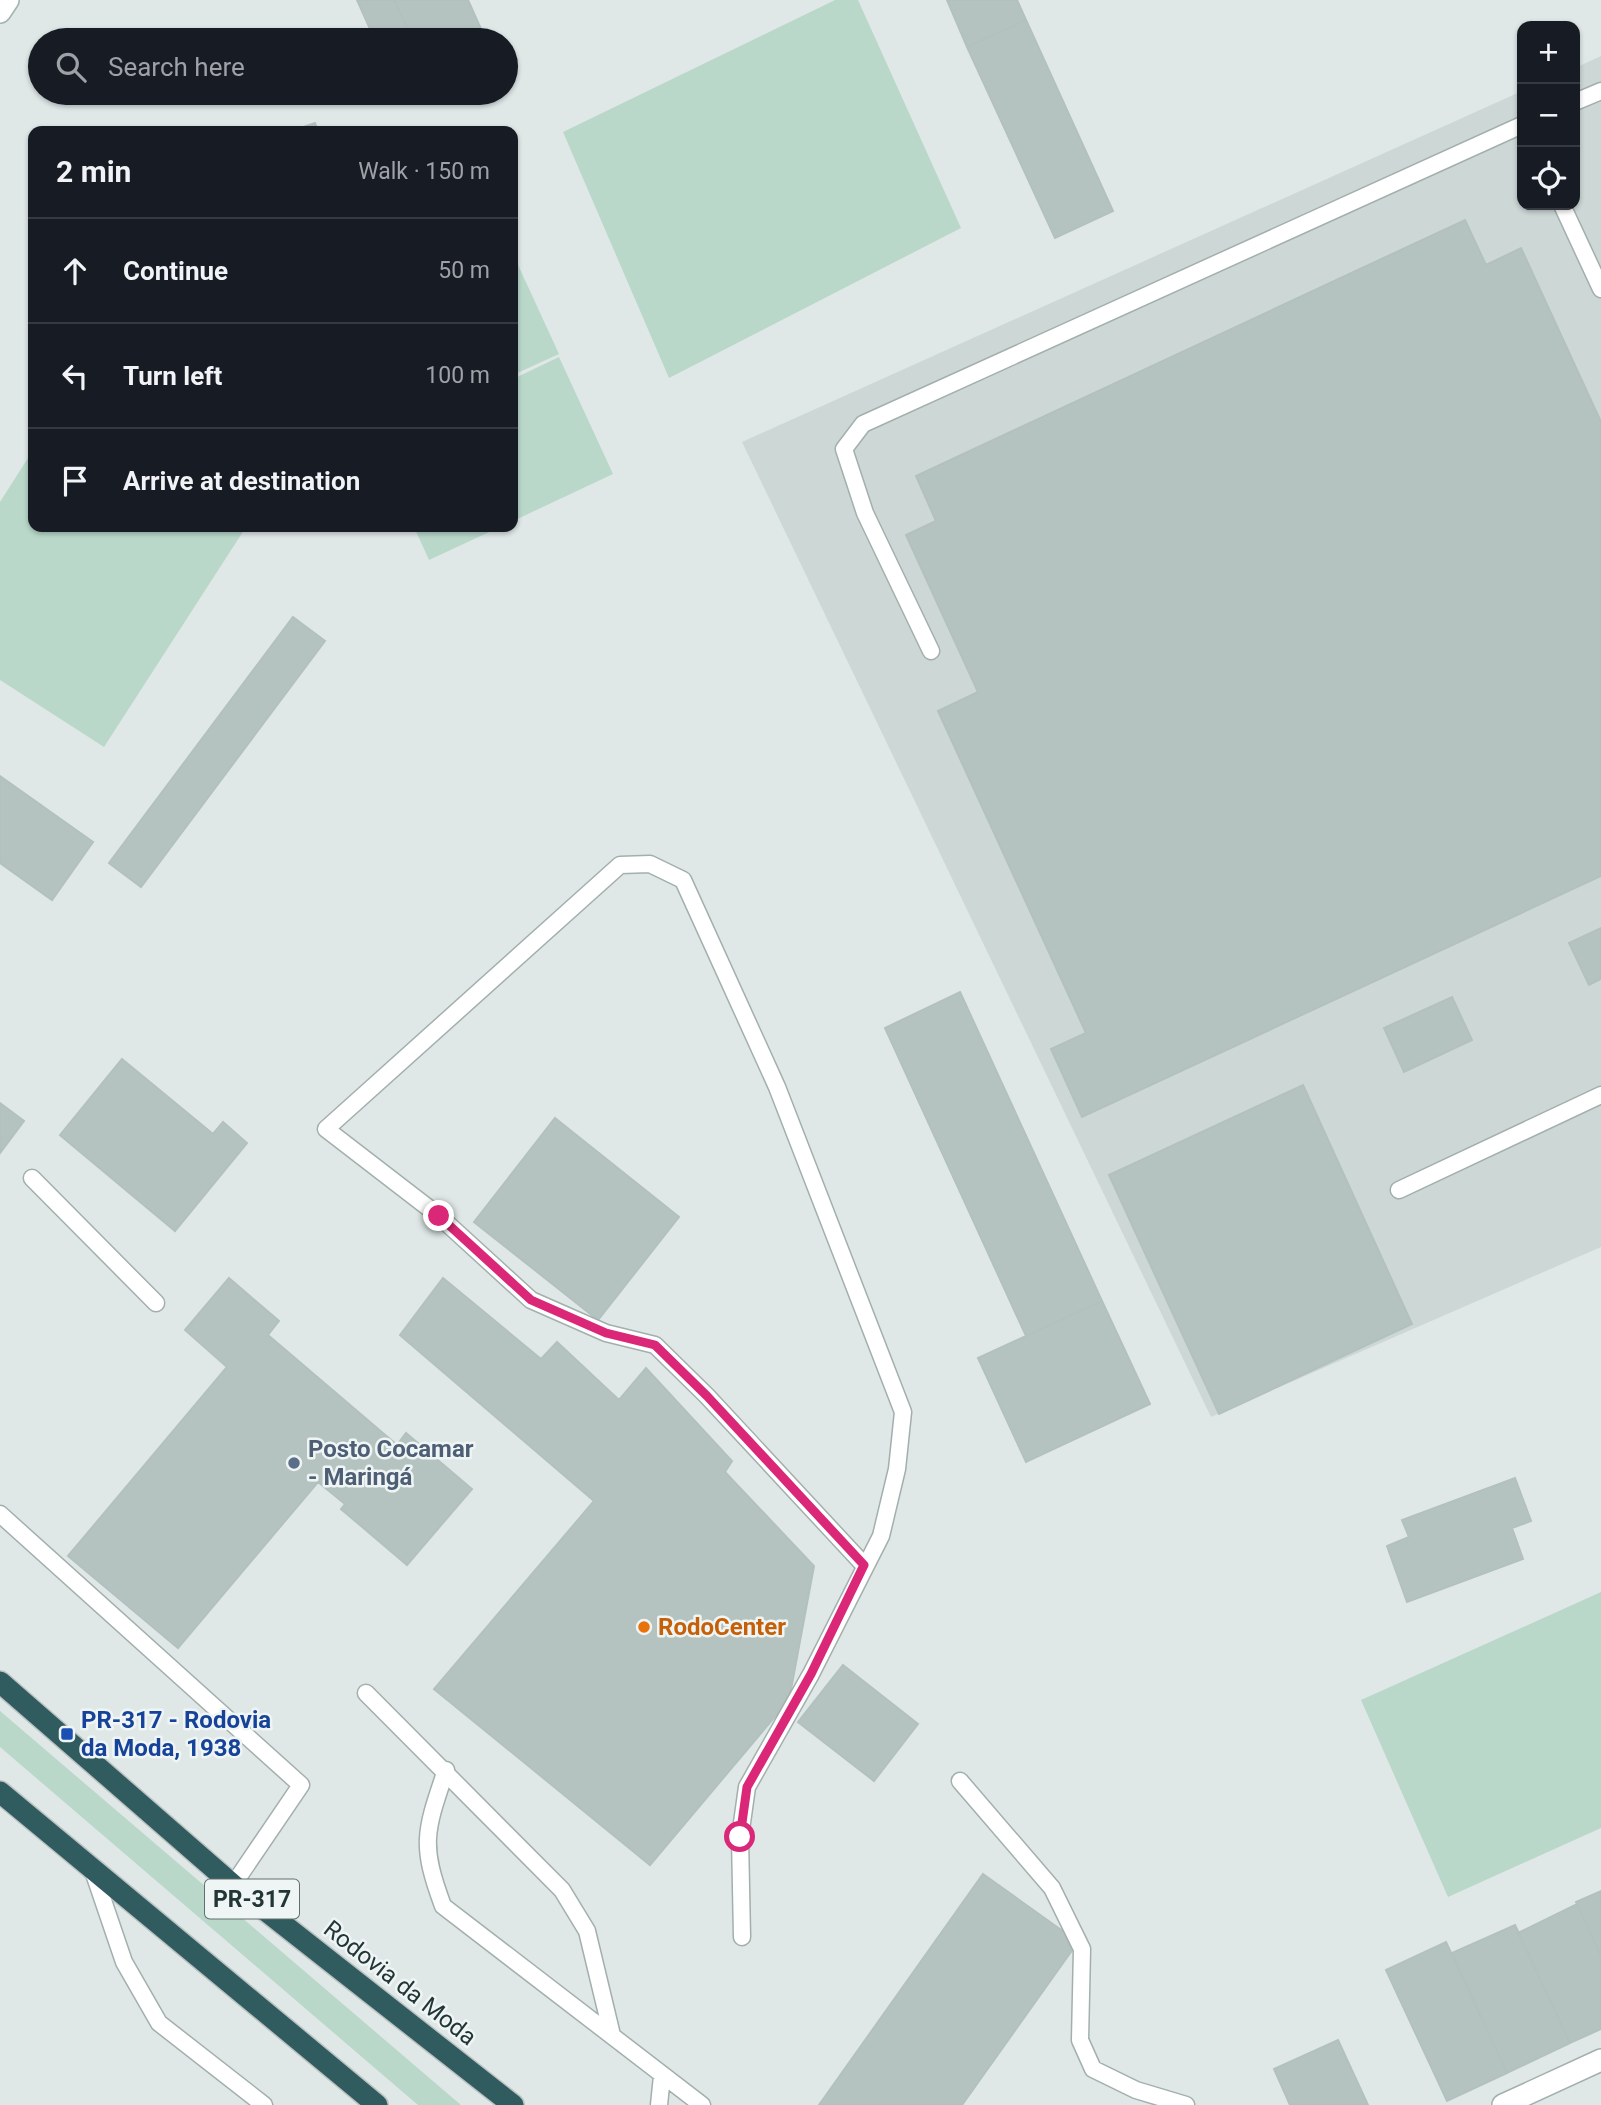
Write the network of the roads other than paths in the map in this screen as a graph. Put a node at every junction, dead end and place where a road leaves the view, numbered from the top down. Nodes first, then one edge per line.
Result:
1 (1601, 91) edge
2 (1580, 100) edge
3 (1517, 127) edge
4 (1564, 210) edge
5 (1601, 289) edge
6 (931, 651) dead end
7 (1601, 1095) edge
8 (32, 1178) dead end
9 (1399, 1190) dead end
10 (156, 1303) dead end
11 (0, 1514) edge
12 (864, 1565) junction
13 (0, 1682) edge
14 (366, 1693) dead end
15 (446, 1770) junction
16 (960, 1781) dead end
17 (0, 1792) edge
18 (92, 1868) junction
19 (233, 1885) junction
20 (742, 1937) dead end
21 (612, 2035) junction
22 (1601, 2060) edge
23 (662, 2076) junction
24 (264, 2105) edge
25 (377, 2105) edge
26 (513, 2105) edge
27 (659, 2105) edge
28 (702, 2105) edge
29 (1186, 2105) edge
30 (1503, 2105) edge

1 - 2 lane
3 - 6 lane
4 - 5 lane
7 - 9 lane
8 - 10 lane
11 - 19 lane
12 - 12 lane
12 - 20 lane
13 - 19 highway, Rodovia da Moda / PR-317
14 - 15 lane
15 - 21 lane
15 - 21 lane
16 - 29 lane
17 - 18 highway, PR-317
18 - 24 lane
18 - 25 highway, PR-317
19 - 26 highway, Rodovia da Moda / PR-317
21 - 23 lane
22 - 30 street
23 - 27 lane
23 - 28 lane

